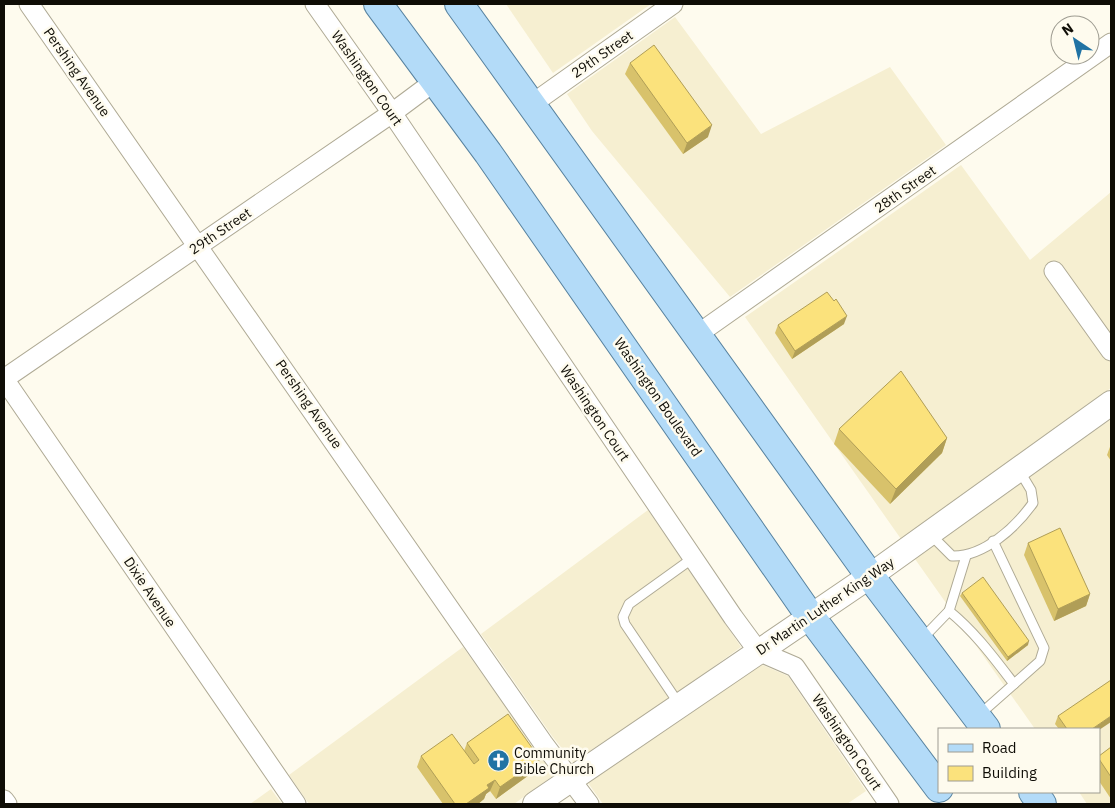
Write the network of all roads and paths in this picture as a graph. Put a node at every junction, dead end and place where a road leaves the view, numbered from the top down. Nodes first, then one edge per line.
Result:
1 (29, 4) edge
2 (316, 4) edge
3 (378, 4) edge
4 (459, 4) edge
5 (673, 4) edge
6 (1111, 43) edge
7 (435, 82) junction
8 (532, 104) junction
9 (392, 113) junction
10 (199, 245) junction
11 (1054, 271) dead end
12 (698, 334) junction
13 (1111, 351) edge
14 (4, 379) edge
15 (1111, 404) edge
16 (1019, 470) junction
17 (930, 534) junction
18 (993, 541) junction
19 (966, 556) junction
20 (694, 558) junction
21 (870, 576) junction
22 (949, 612) junction
23 (810, 616) junction
24 (919, 642) junction
25 (758, 650) junction
26 (1014, 684) junction
27 (680, 706) junction
28 (982, 723) edge
29 (571, 778) junction
30 (938, 787) edge
31 (943, 793) edge
32 (1034, 793) edge
33 (4, 800) edge
34 (7, 804) edge
35 (296, 804) edge
36 (536, 804) edge
37 (589, 804) edge
38 (889, 804) edge
39 (951, 804) edge
40 (1042, 804) edge

1 - 10 street, Pershing Avenue
2 - 9 street, Washington Court
3 - 7 main road, Washington Boulevard
4 - 8 main road
5 - 8 street, 29th Street
6 - 12 street, 28th Street
7 - 9 street, 29th Street
7 - 23 main road, Washington Boulevard
8 - 12 main road
9 - 10 street, 29th Street
9 - 20 street, Washington Court
10 - 14 street, 29th Street
10 - 29 street, Pershing Avenue
11 - 13 street
12 - 21 main road
14 - 35 street, Dixie Avenue
15 - 16 street, Dr Martin Luther King Way
16 - 17 street, Dr Martin Luther King Way
16 - 18 lane
17 - 19 lane
17 - 21 street, Dr Martin Luther King Way
18 - 19 lane
18 - 26 lane
19 - 22 lane
20 - 25 street, Washington Court
20 - 27 lane
21 - 23 street, Dr Martin Luther King Way
21 - 24 main road
22 - 24 lane
22 - 26 lane
23 - 25 street, Dr Martin Luther King Way
23 - 30 main road, Washington Boulevard
24 - 28 main road
25 - 27 street, Dr Martin Luther King Way
25 - 38 street, Washington Court
26 - 28 lane
27 - 29 street, Dr Martin Luther King Way
29 - 36 street, Dr Martin Luther King Way
29 - 37 street, Pershing Avenue
31 - 39 main road
32 - 40 main road
33 - 34 street

